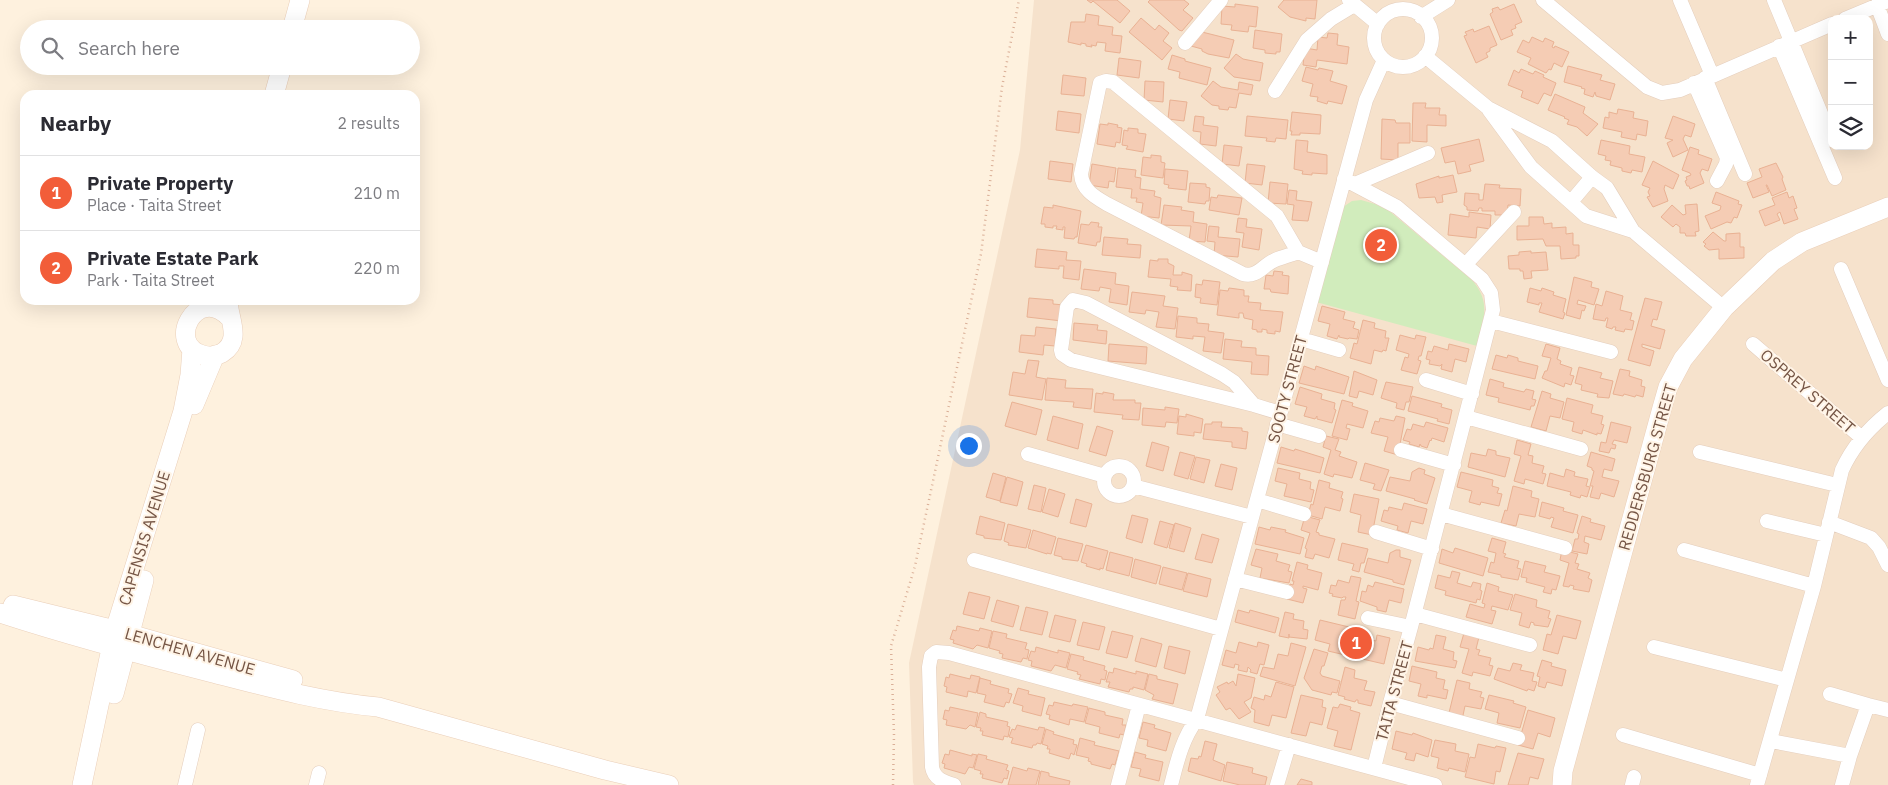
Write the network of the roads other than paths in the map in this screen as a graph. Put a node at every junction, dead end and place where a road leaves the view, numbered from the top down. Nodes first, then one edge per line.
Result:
1 (300, 0) edge
2 (1220, 0) edge
3 (1448, 0) edge
4 (1543, 0) edge
5 (1680, 0) edge
6 (1774, 0) edge
7 (1783, 0) edge
8 (1351, 2) edge
9 (1883, 2) edge
10 (1854, 15) edge
11 (1421, 17) junction
12 (294, 20) edge
13 (1378, 24) junction
14 (1828, 26) edge
15 (1888, 34) edge
16 (1789, 42) junction
17 (1185, 43) dead end
18 (1425, 56) junction
19 (1384, 60) junction
20 (280, 75) edge
21 (1704, 79) junction
22 (275, 90) edge
23 (1275, 91) dead end
24 (1488, 108) junction
25 (1828, 131) edge
26 (1428, 153) dead end
27 (1745, 174) dead end
28 (1592, 177) junction
29 (1835, 178) dead end
30 (1717, 181) dead end
31 (1350, 182) junction
32 (1571, 202) junction
33 (1888, 207) edge
34 (1514, 212) dead end
35 (1633, 231) junction
36 (1298, 252) junction
37 (1322, 262) junction
38 (1466, 264) junction
39 (1841, 268) dead end
40 (203, 305) edge
41 (207, 305) edge
42 (229, 308) edge
43 (1724, 308) junction
44 (1491, 321) junction
45 (1300, 339) junction
46 (1753, 344) dead end
47 (192, 349) junction
48 (1339, 350) dead end
49 (1611, 352) dead end
50 (215, 355) junction
51 (1426, 380) dead end
52 (1888, 380) edge
53 (1472, 394) junction
54 (1254, 405) junction
55 (1888, 413) edge
56 (1466, 417) junction
57 (1279, 419) junction
58 (1319, 436) dead end
59 (1862, 438) junction
60 (1581, 449) dead end
61 (1401, 450) dead end
62 (1700, 452) dead end
63 (1028, 454) dead end
64 (1454, 464) junction
65 (1105, 476) junction
66 (1838, 485) junction
67 (1133, 486) junction
68 (1257, 500) junction
69 (1304, 514) dead end
70 (1441, 514) junction
71 (1252, 518) junction
72 (1767, 521) dead end
73 (1828, 528) junction
74 (1376, 532) dead end
75 (1565, 548) dead end
76 (1432, 549) junction
77 (1684, 550) dead end
78 (974, 560) dead end
79 (1888, 565) edge
80 (1235, 579) junction
81 (1814, 586) junction
82 (1286, 592) dead end
83 (0, 600) edge
84 (0, 613) edge
85 (1368, 618) dead end
86 (1413, 620) junction
87 (1221, 629) junction
88 (120, 640) junction
89 (1530, 645) dead end
90 (1654, 647) dead end
91 (1787, 680) junction
92 (1830, 694) dead end
93 (1390, 703) junction
94 (1139, 705) junction
95 (1868, 705) junction
96 (1888, 710) edge
97 (1197, 719) junction
98 (198, 730) dead end
99 (1623, 735) dead end
100 (1518, 738) dead end
101 (1771, 740) junction
102 (1289, 745) junction
103 (1850, 756) junction
104 (1380, 770) junction
105 (1560, 780) edge
106 (1759, 780) edge
107 (82, 785) edge
108 (91, 785) edge
109 (184, 785) edge
110 (669, 785) edge
111 (954, 785) edge
112 (1118, 785) edge
113 (1171, 785) edge
114 (1277, 785) edge
115 (1382, 785) edge
116 (1435, 785) edge
117 (1842, 785) edge

1 - 12 street
2 - 17 street
3 - 11 street
4 - 21 street
5 - 21 street
6 - 16 street
7 - 16 street
8 - 13 street
8 - 23 street
9 - 10 street
9 - 15 street
11 - 13 street
11 - 18 street
13 - 19 street
14 - 16 street
16 - 21 street
16 - 25 street
16 - 29 street
18 - 19 street
18 - 24 street
19 - 31 street, SOOTY STREET
20 - 22 street
21 - 27 street
21 - 30 street
24 - 28 street
24 - 32 street
26 - 31 street
28 - 32 street
28 - 35 street
31 - 37 street, SOOTY STREET
31 - 38 street, TAITA STREET
32 - 35 street
33 - 43 street, REDDERSBURG STREET
34 - 38 street
35 - 43 street
36 - 36 street
36 - 37 street
37 - 45 street, SOOTY STREET
38 - 44 street, TAITA STREET
39 - 52 street
40 - 47 street
41 - 42 street
42 - 50 street
43 - 105 street, REDDERSBURG STREET
44 - 49 street
44 - 53 street, TAITA STREET
45 - 48 street
45 - 57 street, SOOTY STREET
46 - 59 street, OSPREY STREET
47 - 50 street
47 - 88 street, CAPENSIS AVENUE
50 - 88 street, CAPENSIS AVENUE
51 - 53 street
53 - 56 street, TAITA STREET
54 - 54 street
54 - 57 street
55 - 59 street, OSPREY STREET
56 - 60 street
56 - 64 street, TAITA STREET
57 - 58 street
57 - 68 street, SOOTY STREET
59 - 66 street, OSPREY STREET
61 - 64 street
62 - 66 street
63 - 65 street
64 - 70 street, TAITA STREET
65 - 67 street
65 - 67 street
66 - 73 street, OSPREY STREET
67 - 71 street
68 - 69 street
68 - 71 street, SOOTY STREET
70 - 75 street
70 - 76 street, TAITA STREET
71 - 80 street, SOOTY STREET
72 - 73 street
73 - 79 street
73 - 81 street, OSPREY STREET
74 - 76 street
76 - 86 street, TAITA STREET
77 - 81 street
78 - 87 street
80 - 82 street
80 - 87 street, SOOTY STREET
81 - 91 street, OSPREY STREET
83 - 88 street, LENCHEN AVENUE
84 - 88 street, LENCHEN AVENUE
85 - 86 street
86 - 89 street
86 - 93 street, TAITA STREET
87 - 97 street, SOOTY STREET
88 - 107 street, CAPENSIS AVENUE
88 - 108 street, CAPENSIS AVENUE
88 - 110 street, LENCHEN AVENUE
90 - 91 street
91 - 101 street, OSPREY STREET
92 - 95 street
93 - 100 street
93 - 104 street, TAITA STREET
94 - 97 street
94 - 111 street
94 - 112 street
95 - 96 street
95 - 103 street
97 - 102 street
97 - 113 street, SOOTY STREET
98 - 109 street
99 - 106 street, OSPREY STREET
101 - 103 street
101 - 106 street, OSPREY STREET
102 - 104 street
102 - 114 street
103 - 117 street
104 - 115 street
104 - 116 street

